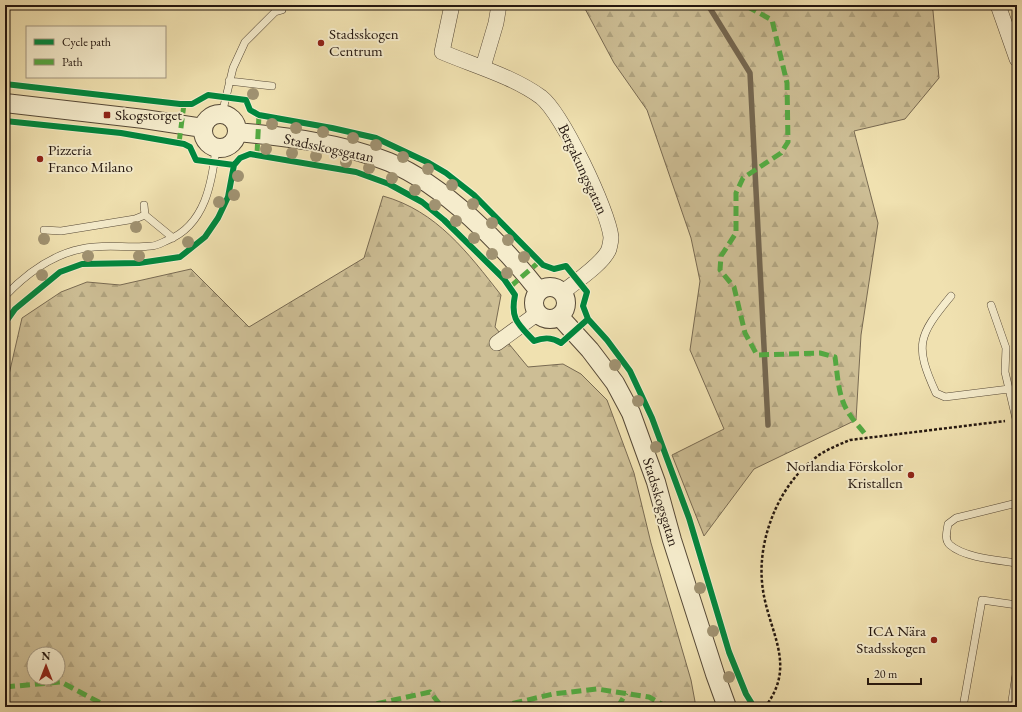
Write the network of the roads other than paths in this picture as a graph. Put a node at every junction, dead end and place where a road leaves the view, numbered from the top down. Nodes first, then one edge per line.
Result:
1 (452, 5) edge
2 (499, 5) edge
3 (998, 5) edge
4 (282, 10) dead end
5 (1017, 59) edge
6 (483, 67) junction
7 (229, 81) junction
8 (272, 86) dead end
9 (5, 103) edge
10 (222, 114) junction
11 (204, 128) junction
12 (238, 132) junction
13 (216, 148) junction
14 (144, 205) dead end
15 (145, 215) junction
16 (44, 230) dead end
17 (173, 238) junction
18 (539, 291) junction
19 (563, 292) junction
20 (5, 296) edge
21 (951, 296) dead end
22 (991, 305) dead end
23 (538, 313) junction
24 (559, 316) junction
25 (497, 343) dead end
26 (1009, 389) junction
27 (1016, 421) edge
28 (1017, 503) edge
29 (1017, 563) edge
30 (1017, 605) edge
31 (1017, 668) edge
32 (727, 707) edge
33 (963, 707) edge
34 (1011, 707) edge

1 - 6 street, Bergakungsgatan
2 - 6 street
3 - 5 street
4 - 7 lane
6 - 19 street, Bergakungsgatan
7 - 8 lane
7 - 10 lane
9 - 11 street
10 - 11 street
10 - 12 street
11 - 13 street
12 - 13 street
12 - 18 street, Stadsskogsgatan
13 - 17 lane
14 - 15 lane
15 - 16 lane
15 - 17 lane
17 - 20 lane
18 - 19 street
18 - 23 street
19 - 24 street
21 - 26 lane
22 - 26 lane
23 - 24 street
23 - 25 street
24 - 32 street, Stadsskogsgatan
26 - 27 lane
28 - 29 lane
30 - 33 lane
31 - 34 lane

